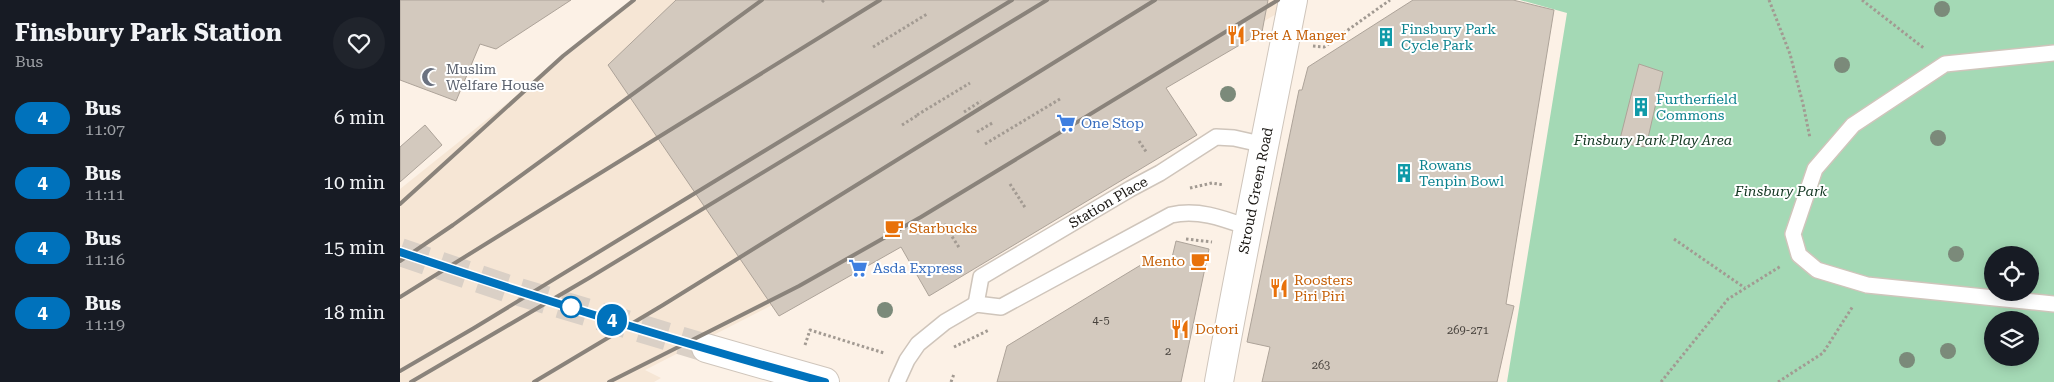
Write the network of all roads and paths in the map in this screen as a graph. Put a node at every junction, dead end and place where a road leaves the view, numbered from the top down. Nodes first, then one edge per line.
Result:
1 (1293, 0) edge
2 (1390, 0) edge
3 (1768, 0) edge
4 (1862, 0) edge
5 (927, 14) dead end
6 (1305, 46) dead end
7 (873, 47) dead end
8 (2054, 53) edge
9 (1945, 64) junction
10 (970, 83) dead end
11 (953, 94) dead end
12 (1060, 99) dead end
13 (981, 101) dead end
14 (964, 112) dead end
15 (917, 115) dead end
16 (994, 122) dead end
17 (902, 126) dead end
18 (977, 132) dead end
19 (1139, 141) dead end
20 (985, 144) dead end
21 (1265, 145) junction
22 (1152, 160) dead end
23 (1815, 169) junction
24 (1010, 184) dead end
25 (1224, 185) dead end
26 (1182, 191) dead end
27 (1026, 209) dead end
28 (944, 224) dead end
29 (1247, 227) junction
30 (1674, 239) dead end
31 (960, 249) dead end
32 (1799, 255) junction
33 (1867, 285) junction
34 (1745, 288) junction
35 (976, 304) junction
36 (2054, 304) edge
37 (807, 340) dead end
38 (706, 348) tunnel mouth
39 (885, 354) dead end
40 (954, 374) dead end
41 (825, 382) edge
42 (897, 382) edge
43 (951, 382) edge
44 (1219, 382) edge
45 (1661, 382) edge
46 (1778, 382) edge

1 - 21 main road, Stroud Green Road
2 - 6 path
3 - 23 path
4 - 9 path
5 - 7 path
8 - 9 lane
9 - 23 lane
10 - 15 path
11 - 17 path
12 - 20 path
13 - 14 path
16 - 18 path
19 - 22 path
21 - 29 main road, Stroud Green Road
21 - 35 lane, Station Place
23 - 32 lane
24 - 27 path
25 - 26 path
28 - 31 path
29 - 35 lane
29 - 44 main road, Stroud Green Road
30 - 34 path
32 - 33 lane
32 - 34 path
33 - 36 lane
33 - 46 path
34 - 45 path
35 - 42 lane
37 - 39 path
38 - 41 main road
40 - 43 path

